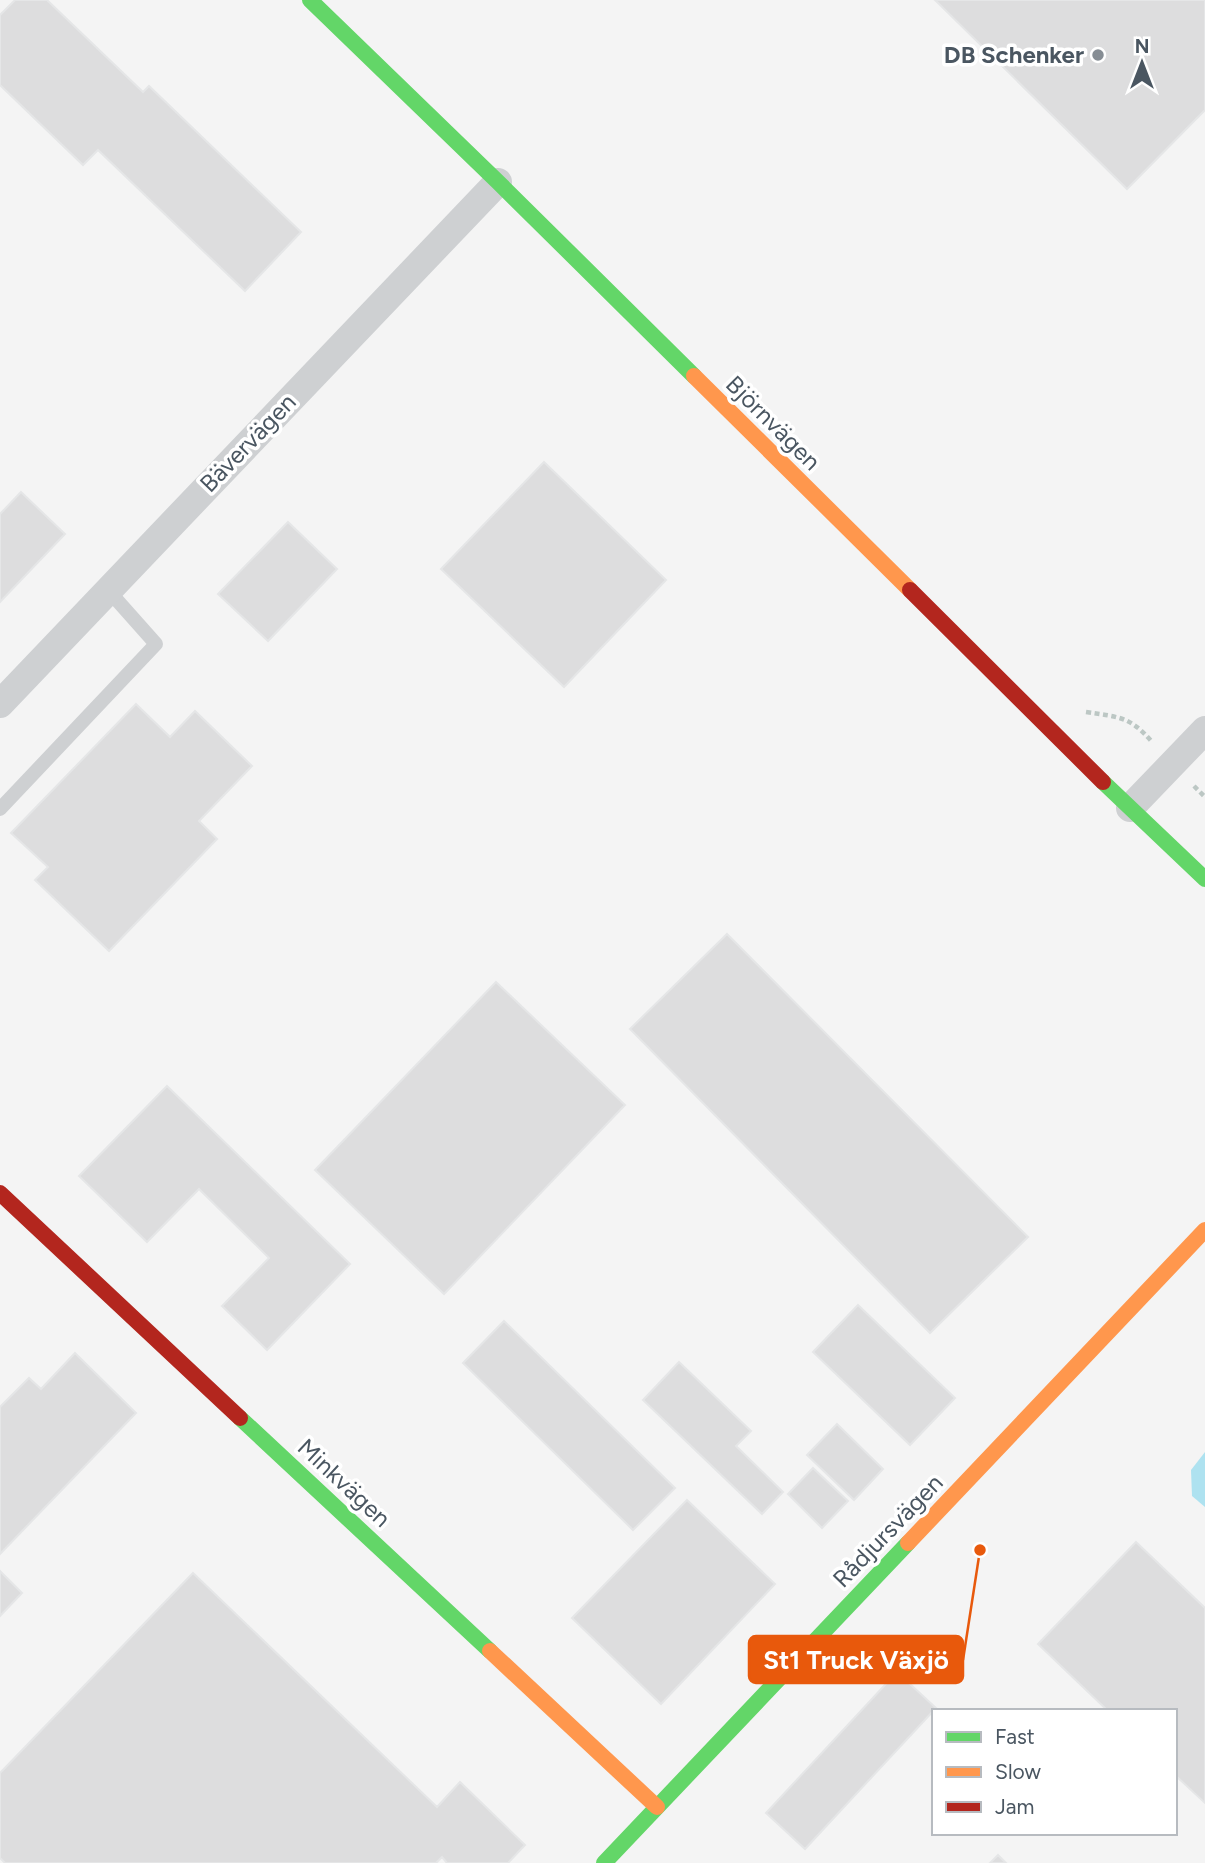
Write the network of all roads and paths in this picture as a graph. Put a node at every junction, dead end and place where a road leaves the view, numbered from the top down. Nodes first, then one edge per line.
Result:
1 (310, 0) edge
2 (498, 182) junction
3 (108, 590) junction
4 (0, 704) edge
5 (1205, 730) edge
6 (1130, 808) junction
7 (0, 809) edge
8 (1205, 879) edge
9 (0, 1193) edge
10 (1205, 1230) edge
11 (657, 1807) junction
12 (604, 1863) edge

1 - 2 street, Björnvägen
2 - 3 street, Bävervägen
2 - 6 street, Björnvägen
3 - 4 street, Bävervägen
3 - 7 lane
5 - 6 street
6 - 8 street, Björnvägen
9 - 11 street, Minkvägen
10 - 11 street, Rådjursvägen
11 - 12 street, Rådjursvägen

